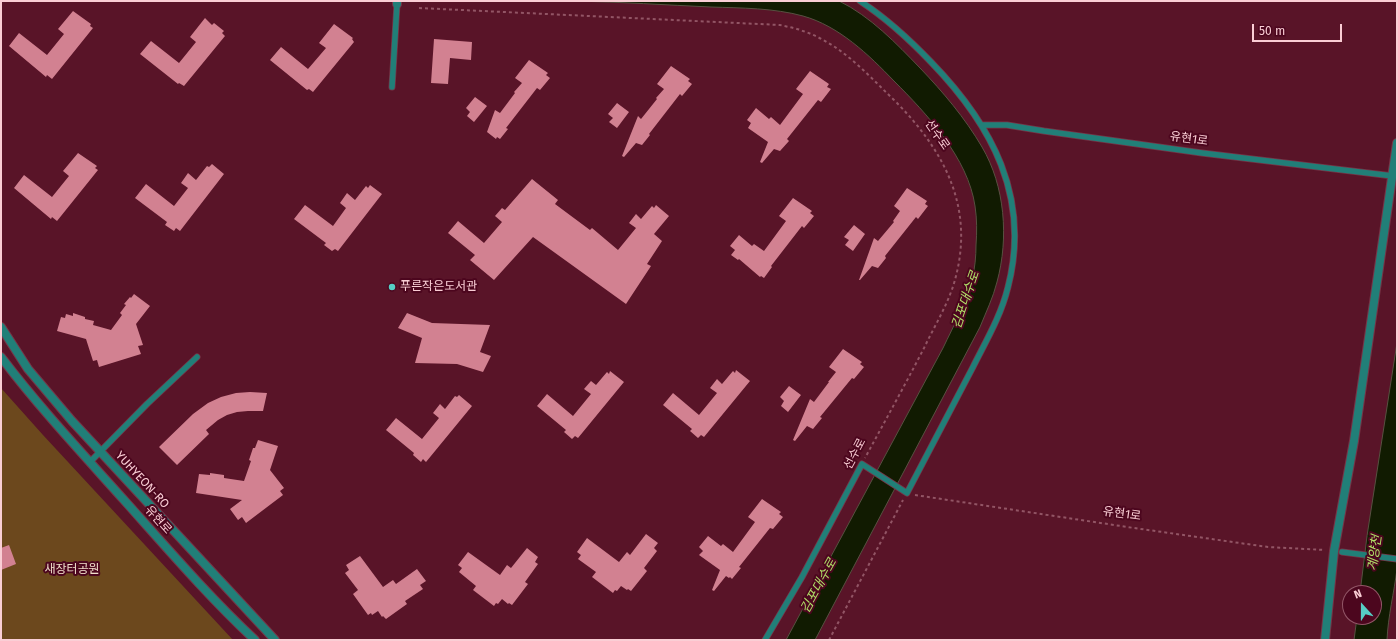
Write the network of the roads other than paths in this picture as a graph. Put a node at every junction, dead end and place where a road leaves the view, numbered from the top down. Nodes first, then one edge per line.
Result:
1 (860, 1) edge
2 (397, 3) edge
3 (392, 87) dead end
4 (982, 125) junction
5 (1397, 143) edge
6 (1393, 176) junction
7 (1, 327) edge
8 (197, 357) dead end
9 (1, 358) edge
10 (101, 453) junction
11 (90, 462) junction
12 (1338, 551) junction
13 (1397, 559) edge
14 (254, 640) edge
15 (275, 640) edge
16 (765, 640) edge
17 (1325, 640) edge

1 - 4 lane
2 - 3 lane
4 - 6 lane, 유현1로
4 - 16 lane, 선수로
5 - 6 street
6 - 12 street
7 - 10 street, YUHYEON-RO
8 - 10 lane
9 - 11 street, 유현로
10 - 11 lane
10 - 15 street, YUHYEON-RO
11 - 14 street, 유현로
12 - 13 lane
12 - 17 street

